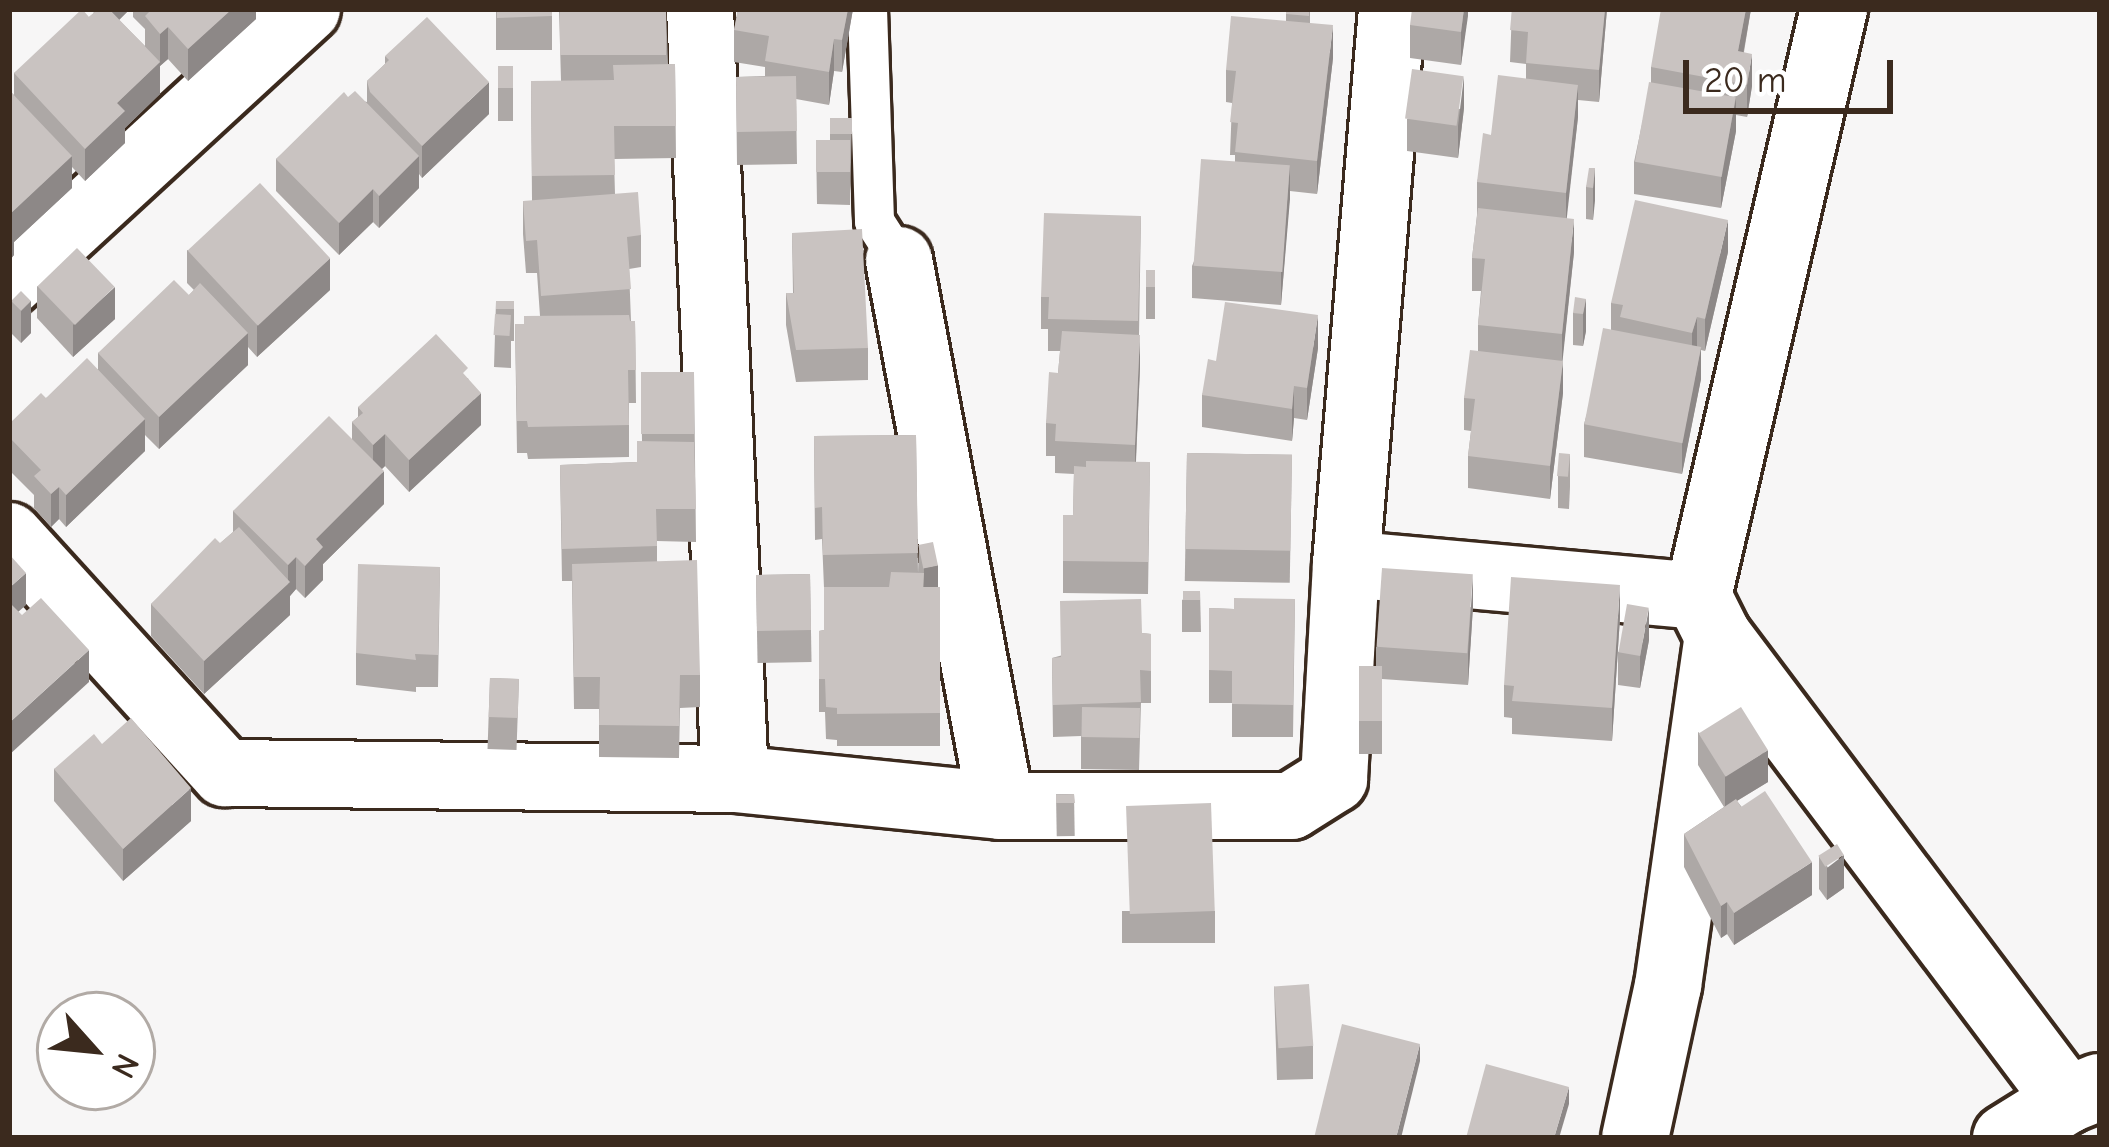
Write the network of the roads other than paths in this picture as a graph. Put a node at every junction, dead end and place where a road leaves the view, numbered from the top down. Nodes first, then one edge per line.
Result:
1 (307, 9) edge
2 (700, 9) edge
3 (867, 9) edge
4 (1392, 9) edge
5 (1834, 9) edge
6 (899, 260) joint
7 (9, 283) edge
8 (9, 536) edge
9 (1346, 564) junction
10 (1708, 616) junction
11 (735, 779) junction
12 (1001, 806) junction
13 (2084, 1093) edge
14 (1635, 1138) edge
15 (2006, 1138) edge

1 - 7 street
2 - 11 street
3 - 6 lane
4 - 9 street
5 - 10 street
6 - 12 street
8 - 11 street
9 - 10 street
9 - 12 street
10 - 13 street
10 - 14 street
11 - 12 street
13 - 15 street

